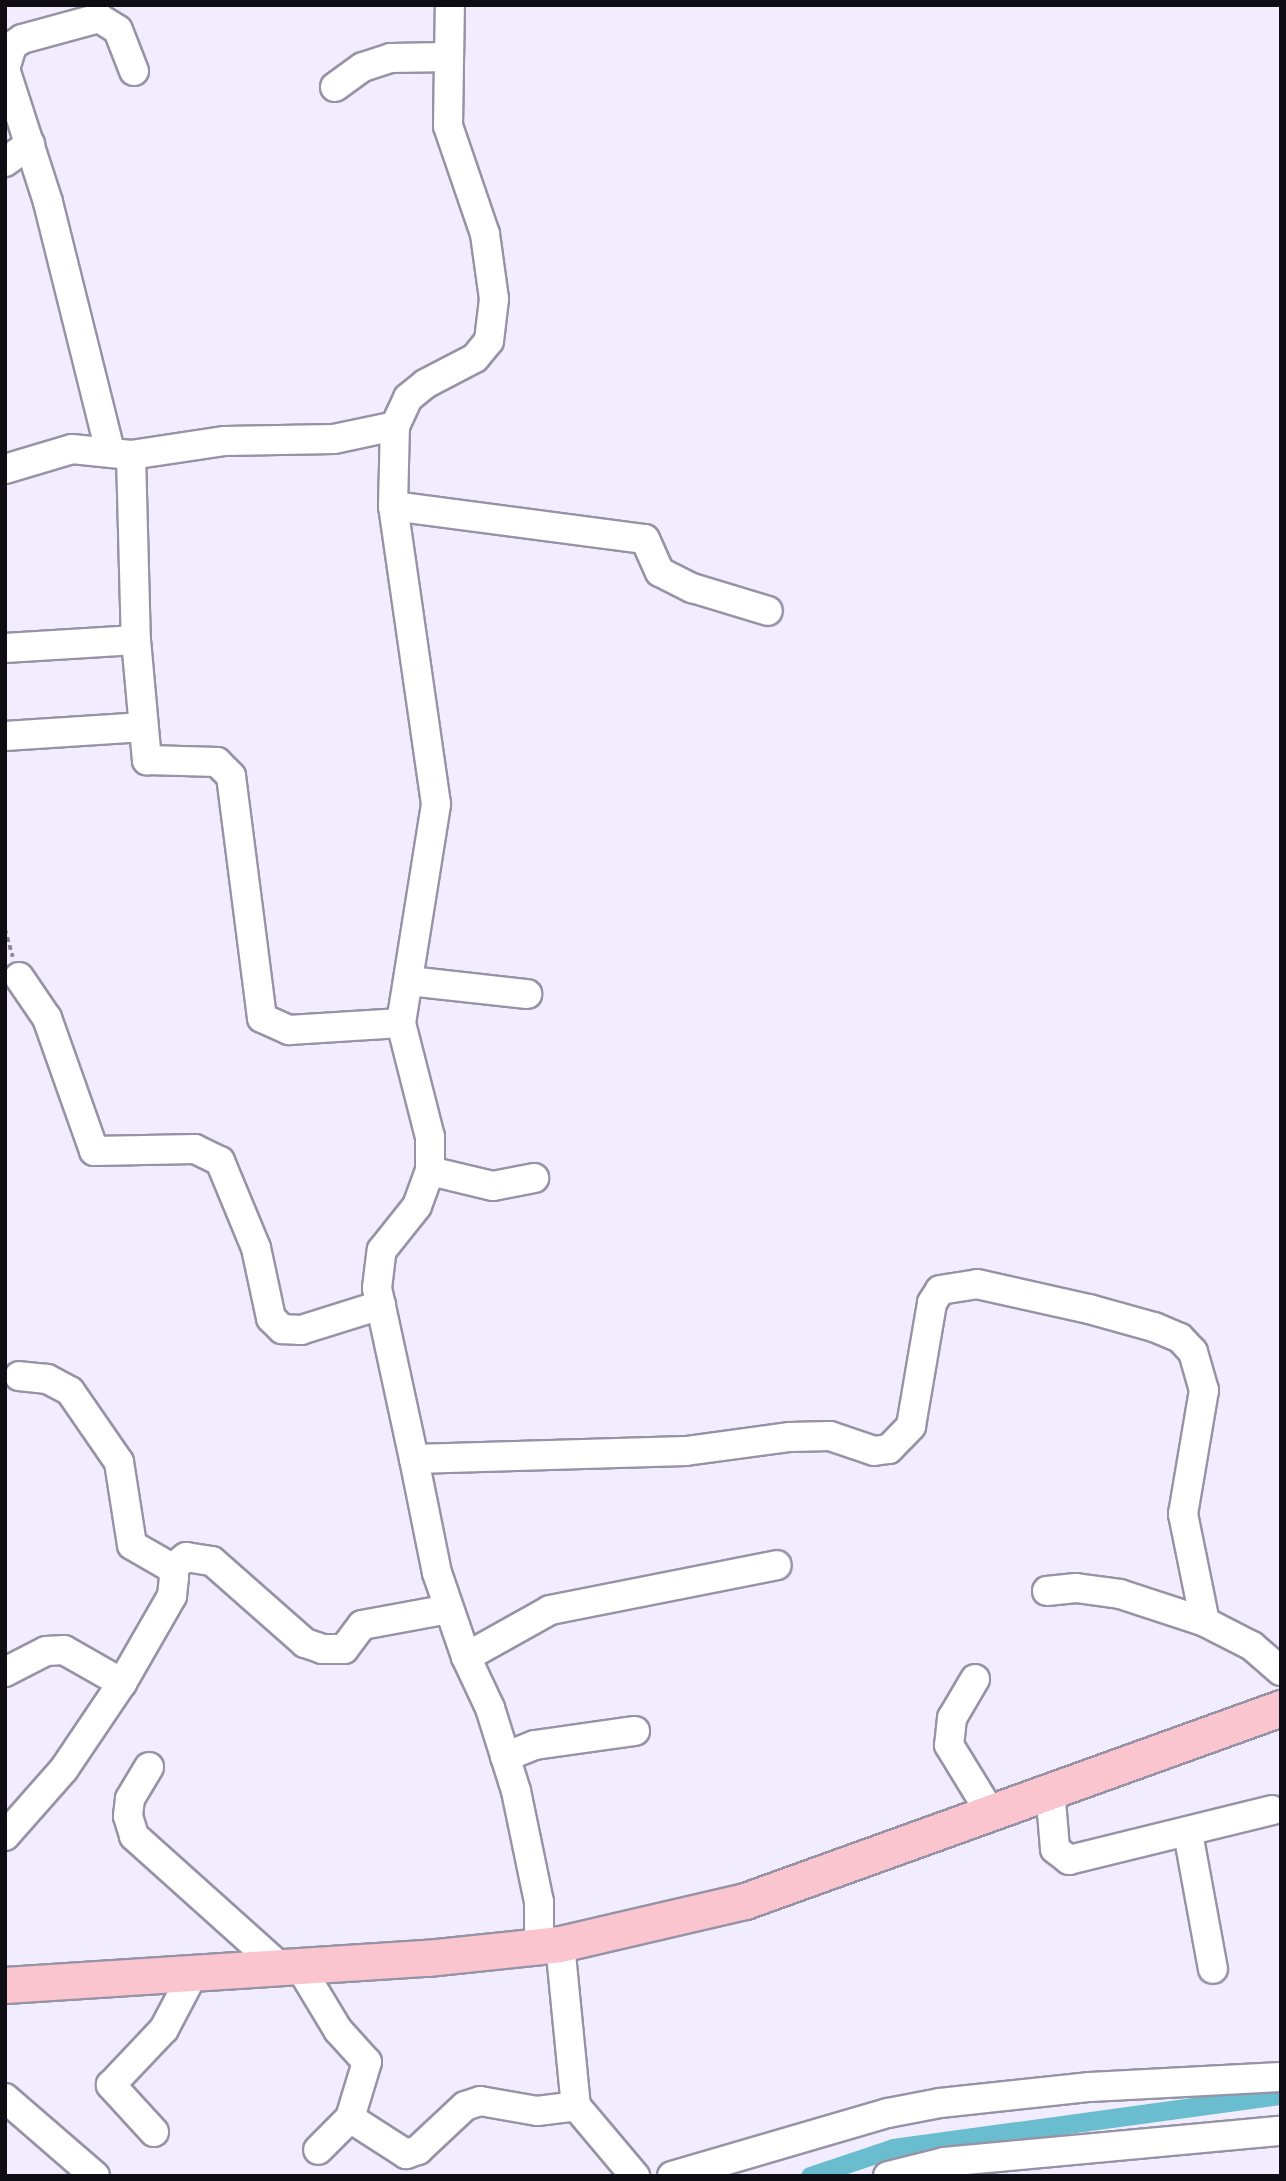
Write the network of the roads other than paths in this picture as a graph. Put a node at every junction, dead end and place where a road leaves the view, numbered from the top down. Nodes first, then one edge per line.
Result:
1 (450, 5) edge
2 (449, 57) junction
3 (5, 69) edge
4 (134, 71) dead end
5 (335, 87) dead end
6 (30, 144) junction
7 (5, 162) edge
8 (395, 426) junction
9 (120, 453) junction
10 (5, 469) edge
11 (393, 506) junction
12 (768, 611) dead end
13 (136, 640) junction
14 (5, 648) edge
15 (144, 727) junction
16 (5, 736) edge
17 (19, 977) road end
18 (409, 981) junction
19 (527, 994) dead end
20 (401, 1023) junction
21 (430, 1171) junction
22 (534, 1178) dead end
23 (381, 1304) junction
24 (19, 1376) dead end
25 (414, 1459) junction
26 (776, 1565) dead end
27 (172, 1568) junction
28 (1047, 1591) dead end
29 (448, 1609) junction
30 (1205, 1622) junction
31 (466, 1657) junction
32 (1281, 1671) edge
33 (5, 1672) edge
34 (975, 1679) dead end
35 (122, 1683) junction
36 (1281, 1708) edge
37 (635, 1731) dead end
38 (505, 1757) junction
39 (149, 1767) dead end
40 (1050, 1789) junction
41 (1272, 1810) dead end
42 (990, 1812) junction
43 (1188, 1833) junction
44 (5, 1836) edge
45 (549, 1945) junction
46 (290, 1968) junction
47 (1213, 1969) dead end
48 (193, 1973) junction
49 (5, 1985) edge
50 (1281, 2077) edge
51 (5, 2098) edge
52 (576, 2106) junction
53 (350, 2118) junction
54 (1281, 2131) edge
55 (154, 2132) dead end
56 (318, 2150) dead end
57 (926, 2171) edge
58 (95, 2176) edge
59 (635, 2176) edge
60 (672, 2176) edge
61 (888, 2176) edge

1 - 2 street
2 - 5 street
2 - 8 street
3 - 4 street
3 - 6 street
6 - 7 street
6 - 9 street
8 - 9 street
8 - 11 street
9 - 10 street
9 - 13 street
11 - 12 street
11 - 18 street
13 - 14 street
13 - 15 street
15 - 16 street
15 - 20 street
17 - 23 street
18 - 19 street
18 - 20 street
20 - 21 street
21 - 22 street
21 - 23 street
23 - 25 street
24 - 27 street
25 - 29 street
25 - 30 street
26 - 31 street
27 - 29 street
27 - 35 street
28 - 30 street
29 - 31 street
30 - 32 street
31 - 38 street
33 - 35 street
34 - 42 street
35 - 44 street
36 - 40 main road
37 - 38 street
38 - 45 street
39 - 46 street
40 - 42 main road
40 - 43 street
41 - 43 street
42 - 45 main road
43 - 47 street
45 - 46 main road
45 - 52 street
46 - 48 main road
46 - 53 street
48 - 49 main road
48 - 55 street
50 - 60 street
51 - 58 street
52 - 53 street
52 - 59 street
53 - 56 street
54 - 57 street
57 - 61 street

